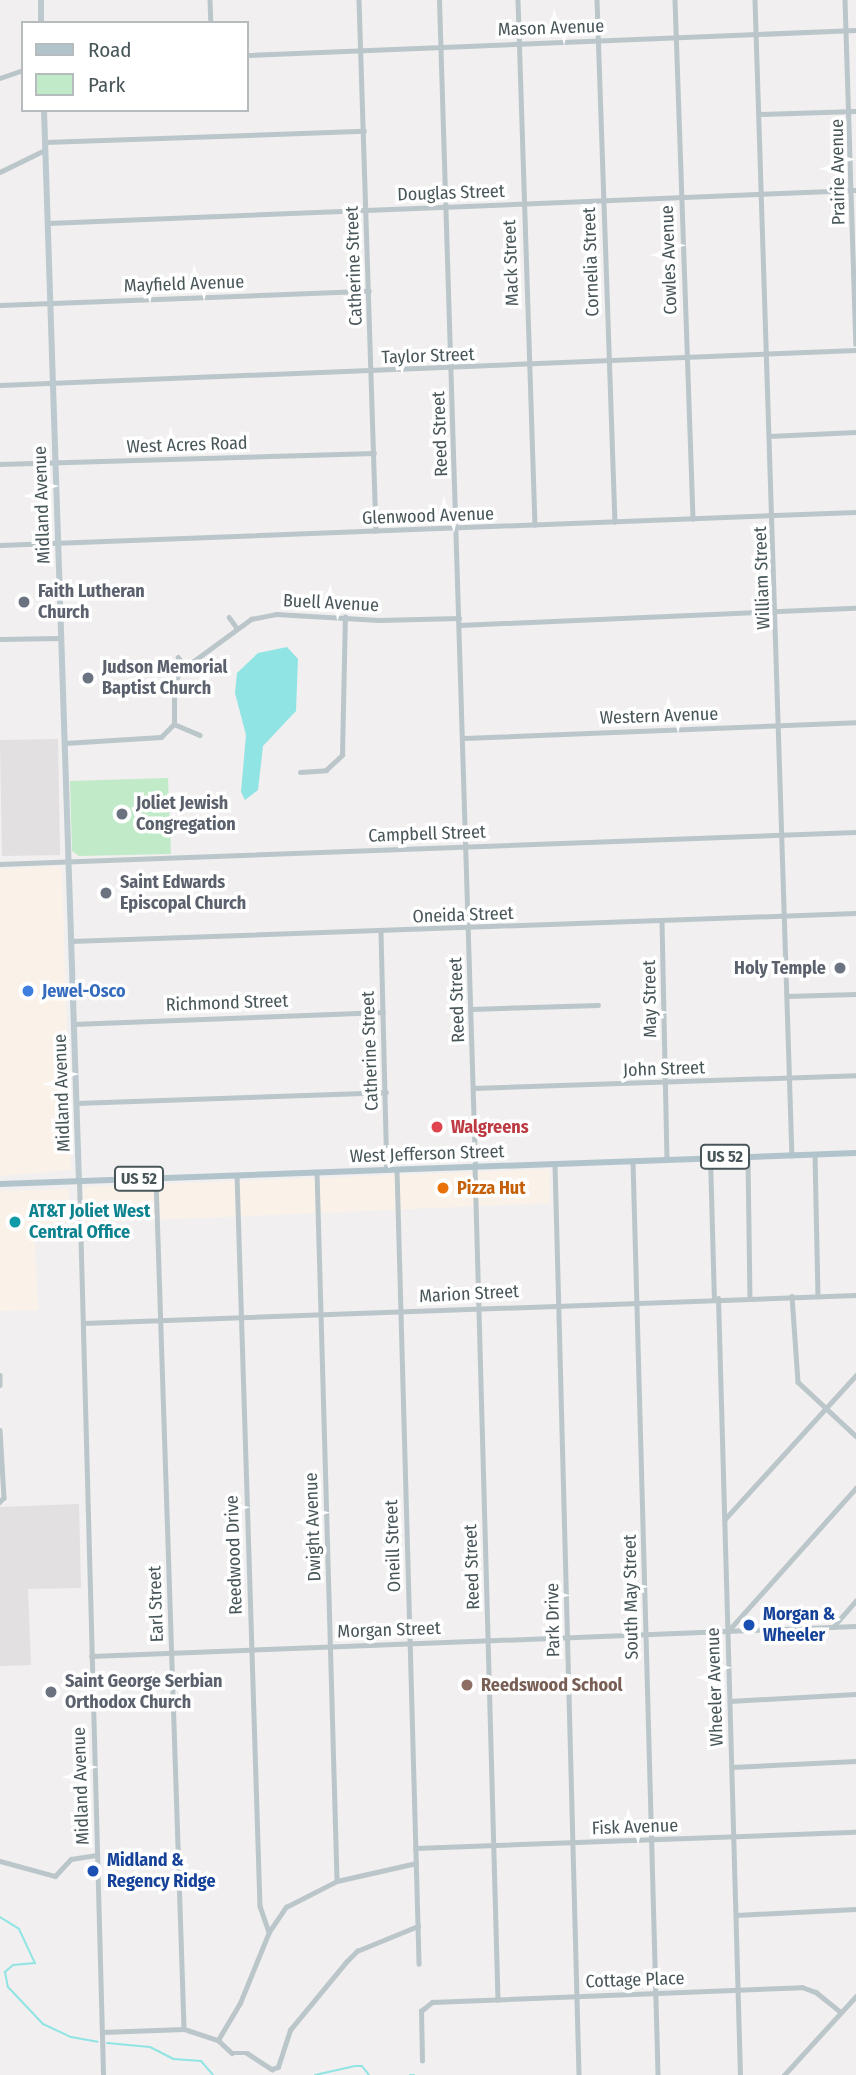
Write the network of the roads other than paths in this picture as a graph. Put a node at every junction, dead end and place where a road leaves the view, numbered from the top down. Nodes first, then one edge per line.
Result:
1 (41, 0) edge
2 (210, 0) edge
3 (359, 0) edge
4 (439, 0) edge
5 (517, 0) edge
6 (597, 0) edge
7 (675, 0) edge
8 (755, 0) edge
9 (845, 0) edge
10 (41, 21) edge
11 (211, 21) edge
12 (856, 30) edge
13 (846, 31) junction
14 (757, 34) junction
15 (676, 37) junction
16 (598, 40) junction
17 (519, 43) junction
18 (441, 47) junction
19 (360, 50) junction
20 (248, 55) edge
21 (21, 71) edge
22 (0, 78) edge
23 (853, 111) edge
24 (44, 112) edge
25 (759, 114) junction
26 (364, 131) junction
27 (45, 142) junction
28 (45, 150) junction
29 (0, 172) edge
30 (854, 190) edge
31 (762, 194) junction
32 (681, 197) junction
33 (603, 200) junction
34 (523, 204) junction
35 (446, 207) junction
36 (366, 210) junction
37 (48, 223) junction
38 (369, 291) junction
39 (50, 303) junction
40 (0, 305) edge
41 (856, 344) edge
42 (856, 351) edge
43 (768, 355) junction
44 (687, 358) junction
45 (609, 362) junction
46 (529, 366) junction
47 (452, 369) junction
48 (371, 372) junction
49 (52, 384) junction
50 (0, 385) edge
51 (856, 432) edge
52 (769, 436) junction
53 (374, 453) junction
54 (55, 462) junction
55 (0, 464) edge
56 (856, 512) edge
57 (774, 516) junction
58 (693, 519) junction
59 (615, 522) junction
60 (535, 526) junction
61 (457, 529) junction
62 (376, 532) junction
63 (57, 543) junction
64 (0, 545) edge
65 (856, 608) edge
66 (777, 612) junction
67 (229, 617) dead end
68 (345, 617) junction
69 (460, 621) junction
70 (237, 628) junction
71 (60, 638) junction
72 (0, 639) edge
73 (177, 657) dead end
74 (185, 666) junction
75 (856, 722) edge
76 (174, 724) junction
77 (780, 724) junction
78 (200, 735) dead end
79 (463, 738) junction
80 (64, 743) junction
81 (300, 772) dead end
82 (856, 832) edge
83 (783, 834) junction
84 (466, 846) junction
85 (68, 861) junction
86 (0, 864) edge
87 (856, 913) edge
88 (785, 916) junction
89 (662, 921) junction
90 (469, 929) junction
91 (381, 932) junction
92 (71, 941) junction
93 (856, 994) edge
94 (787, 996) junction
95 (598, 1005) dead end
96 (471, 1009) junction
97 (383, 1012) junction
98 (73, 1024) junction
99 (856, 1075) edge
100 (790, 1077) junction
101 (666, 1083) junction
102 (473, 1088) junction
103 (386, 1092) junction
104 (76, 1102) junction
105 (856, 1153) edge
106 (815, 1154) junction
107 (792, 1155) junction
108 (748, 1157) junction
109 (710, 1158) junction
110 (667, 1159) junction
111 (633, 1161) junction
112 (555, 1164) junction
113 (475, 1166) junction
114 (397, 1169) junction
115 (387, 1170) junction
116 (317, 1172) junction
117 (237, 1175) junction
118 (156, 1179) junction
119 (79, 1181) junction
120 (0, 1184) edge
121 (818, 1295) junction
122 (856, 1295) edge
123 (792, 1296) junction
124 (750, 1297) junction
125 (716, 1298) junction
126 (637, 1301) junction
127 (557, 1304) junction
128 (478, 1307) junction
129 (401, 1312) junction
130 (321, 1315) junction
131 (241, 1318) junction
132 (161, 1321) junction
133 (83, 1323) junction
134 (0, 1375) edge
135 (856, 1376) edge
136 (0, 1385) edge
137 (826, 1409) junction
138 (0, 1430) edge
139 (856, 1436) edge
140 (856, 1488) edge
141 (0, 1502) edge
142 (725, 1519) junction
143 (856, 1601) edge
144 (833, 1626) junction
145 (856, 1626) edge
146 (728, 1631) junction
147 (646, 1634) junction
148 (567, 1637) junction
149 (488, 1640) junction
150 (410, 1643) junction
151 (330, 1646) junction
152 (251, 1649) junction
153 (172, 1652) junction
154 (91, 1656) junction
155 (856, 1694) edge
156 (730, 1700) junction
157 (856, 1761) edge
158 (732, 1767) junction
159 (856, 1832) edge
160 (734, 1838) junction
161 (651, 1841) junction
162 (572, 1844) junction
163 (494, 1846) junction
164 (415, 1848) junction
165 (97, 1855) junction
166 (0, 1861) edge
167 (416, 1863) junction
168 (337, 1881) junction
169 (856, 1909) edge
170 (736, 1915) junction
171 (418, 1926) junction
172 (269, 1932) junction
173 (419, 1964) dead end
174 (738, 1991) junction
175 (655, 1994) junction
176 (576, 1996) junction
177 (856, 1996) edge
178 (498, 2000) junction
179 (841, 2012) junction
180 (184, 2029) junction
181 (102, 2032) junction
182 (218, 2040) junction
183 (422, 2061) dead end
184 (103, 2075) edge
185 (579, 2075) edge
186 (658, 2075) edge
187 (740, 2075) edge
188 (784, 2075) edge

1 - 10 main road
2 - 11 street
3 - 19 street, Catherine Street
4 - 18 street, Reed Street
5 - 17 street, Mack Street
6 - 16 street, Cornelia Street
7 - 15 street, Cowles Avenue
8 - 14 street, William Street
9 - 13 street, Prairie Avenue
12 - 13 street, Mason Avenue
13 - 14 street, Mason Avenue
13 - 23 street, Prairie Avenue
14 - 15 street, Mason Avenue
14 - 25 street, William Street
15 - 16 street, Mason Avenue
15 - 32 street, Cowles Avenue
16 - 17 street, Mason Avenue
16 - 33 street, Cornelia Street
17 - 18 street, Mason Avenue
17 - 34 street, Mack Street
18 - 19 street, Mason Avenue
18 - 35 street, Reed Street
19 - 20 street, Mason Avenue
19 - 26 street, Catherine Street
21 - 22 street
23 - 25 street
23 - 30 street, Prairie Avenue
24 - 27 main road, Midland Avenue
25 - 31 street, William Street
26 - 27 street
26 - 36 street, Catherine Street
27 - 28 main road, Midland Avenue
28 - 29 street
28 - 37 main road, Midland Avenue
30 - 31 street, Douglas Street
30 - 41 street, Prairie Avenue
31 - 32 street, Douglas Street
31 - 43 street, William Street
32 - 33 street, Douglas Street
32 - 44 street, Cowles Avenue
33 - 34 street, Douglas Street
33 - 45 street, Cornelia Street
34 - 35 street, Douglas Street
34 - 46 street, Mack Street
35 - 36 street, Douglas Street
35 - 47 street, Reed Street
36 - 37 street, Douglas Street
36 - 38 street, Catherine Street
37 - 39 main road, Midland Avenue
38 - 39 street, Mayfield Avenue
38 - 48 street, Catherine Street
39 - 40 street, Mayfield Avenue
39 - 49 main road, Midland Avenue
42 - 43 street, Taylor Street
43 - 44 street, Taylor Street
43 - 52 street, William Street
44 - 45 street, Taylor Street
44 - 58 street, Cowles Avenue
45 - 46 street, Taylor Street
45 - 59 street, Cornelia Street
46 - 47 street, Taylor Street
46 - 60 street, Mack Street
47 - 48 street, Taylor Street
47 - 61 street, Reed Street
48 - 49 street, Taylor Street
48 - 53 street, Catherine Street
49 - 50 street, Taylor Street
49 - 54 main road, Midland Avenue
51 - 52 street
52 - 57 street, William Street
53 - 54 street, West Acres Road
53 - 62 street, Catherine Street
54 - 55 street, West Acres Road
54 - 63 main road, Midland Avenue
56 - 57 street, Glenwood Avenue
57 - 58 street, Glenwood Avenue
57 - 66 street, William Street
58 - 59 street, Glenwood Avenue
59 - 60 street, Glenwood Avenue
60 - 61 street, Glenwood Avenue
61 - 62 street, Glenwood Avenue
61 - 69 street, Reed Street
62 - 63 street, Glenwood Avenue
63 - 64 street, Glenwood Avenue
63 - 71 main road, Midland Avenue
65 - 66 street, Buell Avenue
66 - 69 street, Buell Avenue
66 - 77 street, William Street
67 - 70 street
68 - 69 street, Buell Avenue
68 - 70 street, Buell Avenue
68 - 81 street
69 - 79 street, Reed Street
70 - 74 street, Buell Avenue
71 - 72 street
71 - 80 main road, Midland Avenue
73 - 74 street
74 - 76 street
75 - 77 street, Western Avenue
76 - 78 street
76 - 80 street
77 - 79 street, Western Avenue
77 - 83 street, William Street
79 - 84 street, Reed Street
80 - 85 main road, Midland Avenue
82 - 83 street, Campbell Street
83 - 84 street, Campbell Street
83 - 88 street, William Street
84 - 85 street, Campbell Street
84 - 90 street, Reed Street
85 - 86 street, Campbell Street
85 - 92 main road, Midland Avenue
87 - 88 street, Oneida Street
88 - 89 street, Oneida Street
88 - 94 street, William Street
89 - 90 street, Oneida Street
89 - 101 street, May Street
90 - 91 street, Oneida Street
90 - 96 street, Reed Street
91 - 92 street, Oneida Street
91 - 97 street, Catherine Street
92 - 98 main road, Midland Avenue
93 - 94 street
94 - 100 street, William Street
95 - 96 street
96 - 102 street, Reed Street
97 - 98 street, Richmond Street
97 - 103 street, Catherine Street
98 - 104 main road, Midland Avenue
99 - 100 street, John Street
100 - 101 street, John Street
100 - 107 street, William Street
101 - 102 street, John Street
101 - 110 street, May Street
102 - 113 street, Reed Street
103 - 104 street
103 - 115 street, Catherine Street
104 - 119 main road, Midland Avenue
105 - 106 main road, West Jefferson Street / US 52
106 - 107 main road, West Jefferson Street / US 52
106 - 121 street
107 - 108 main road, West Jefferson Street / US 52
108 - 109 main road, West Jefferson Street / US 52
108 - 124 street
109 - 110 main road, West Jefferson Street / US 52
109 - 125 street, Wheeler Avenue
110 - 111 main road, West Jefferson Street / US 52
111 - 112 main road, West Jefferson Street / US 52
111 - 126 street, South May Street
112 - 113 main road, West Jefferson Street / US 52
112 - 127 street, Park Drive
113 - 114 main road, West Jefferson Street / US 52
113 - 128 street, Reed Street
114 - 115 main road, West Jefferson Street / US 52
114 - 129 street, Oneill Street
115 - 116 main road, West Jefferson Street / US 52
116 - 117 main road, West Jefferson Street / US 52
116 - 130 street, Dwight Avenue
117 - 118 main road, West Jefferson Street / US 52
117 - 131 street, Reedwood Drive
118 - 119 main road, West Jefferson Street / US 52
118 - 132 street, Earl Street
119 - 120 main road, West Jefferson Street / US 52
119 - 133 street, Midland Avenue
121 - 122 street, Marion Street
121 - 123 street, Marion Street
123 - 124 street, Marion Street
123 - 137 street
124 - 125 street, Marion Street
125 - 126 street, Marion Street
125 - 142 street, Wheeler Avenue
126 - 127 street, Marion Street
126 - 147 street, South May Street
127 - 128 street, Marion Street
127 - 148 street, Park Drive
128 - 129 street, Marion Street
128 - 149 street, Reed Street
129 - 130 street, Marion Street
129 - 150 street, Oneill Street
130 - 131 street, Marion Street
130 - 151 street, Dwight Avenue
131 - 132 street, Marion Street
131 - 152 street, Reedwood Drive
132 - 133 street, Marion Street
132 - 153 street, Earl Street
133 - 154 street, Midland Avenue
134 - 136 street
135 - 137 street
137 - 139 street
137 - 142 street
138 - 141 street
140 - 146 street
142 - 146 street, Wheeler Avenue
143 - 144 street
144 - 145 street, Morgan Street
144 - 146 street, Morgan Street
146 - 147 street, Morgan Street
146 - 156 street, Wheeler Avenue
147 - 148 street, Morgan Street
147 - 161 street, South May Street
148 - 149 street, Morgan Street
148 - 162 street, Park Drive
149 - 150 street, Morgan Street
149 - 163 street, Reed Street
150 - 151 street, Morgan Street
150 - 164 street, Oneill Street
151 - 152 street, Morgan Street
151 - 168 street, Dwight Avenue
152 - 153 street, Morgan Street
152 - 172 street, Reedwood Drive
153 - 154 street, Morgan Street
153 - 180 street, Earl Street
154 - 165 street, Midland Avenue
155 - 156 street
156 - 158 street, Wheeler Avenue
157 - 158 street
158 - 160 street, Wheeler Avenue
159 - 160 street, Fisk Avenue
160 - 161 street, Fisk Avenue
160 - 170 street, Wheeler Avenue
161 - 162 street, Fisk Avenue
161 - 175 street, South May Street
162 - 163 street, Fisk Avenue
162 - 176 street, Park Drive
163 - 164 street, Fisk Avenue
163 - 178 street, Reed Street
164 - 167 street, Oneill Street
165 - 166 street
165 - 181 street, Midland Avenue
167 - 168 street
167 - 171 street, Oneill Street
168 - 172 street
169 - 170 street
170 - 174 street, Wheeler Avenue
171 - 173 street, Oneill Street
171 - 182 street
172 - 182 street
174 - 175 street, Cottage Place
174 - 179 street, Cottage Place
174 - 187 street, Wheeler Avenue
175 - 176 street, Cottage Place
175 - 186 street, South May Street
176 - 178 street, Cottage Place
176 - 185 street, Park Drive
177 - 179 street
178 - 183 street, Cottage Place
179 - 188 street
180 - 181 street
180 - 182 street
181 - 184 street, Midland Avenue

